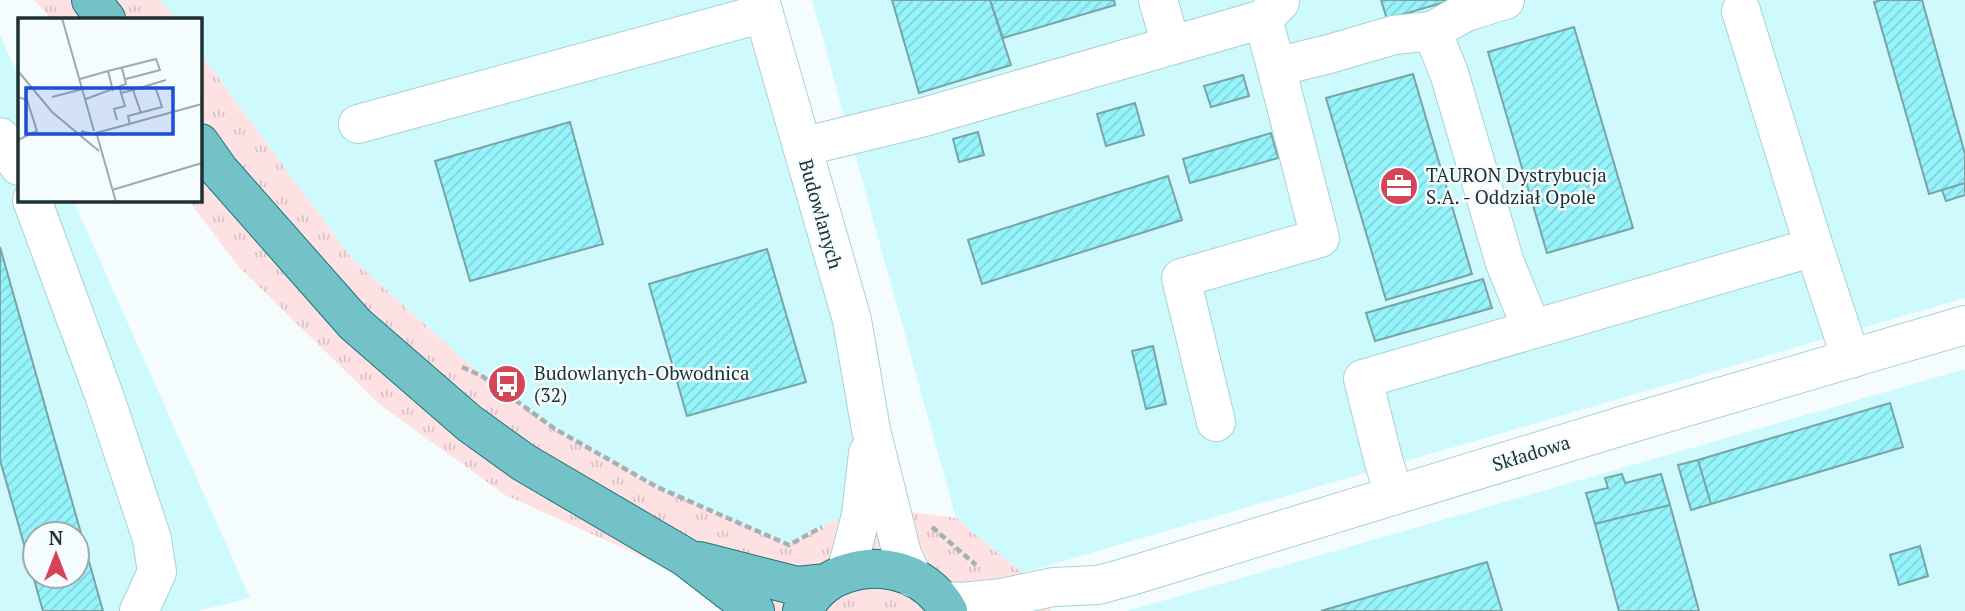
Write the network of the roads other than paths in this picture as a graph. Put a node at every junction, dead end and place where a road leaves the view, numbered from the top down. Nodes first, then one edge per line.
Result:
1 (91, 0) edge
2 (1158, 0) edge
3 (1506, 0) edge
4 (762, 6) edge
5 (1273, 9) edge
6 (1741, 11) dead end
7 (105, 18) edge
8 (1432, 31) junction
9 (1171, 45) junction
10 (1276, 67) junction
11 (358, 124) dead end
12 (0, 138) edge
13 (201, 144) edge
14 (802, 147) junction
15 (18, 165) edge
16 (32, 201) edge
17 (1814, 247) junction
18 (1965, 325) edge
19 (1532, 329) junction
20 (1851, 359) junction
21 (1216, 422) dead end
22 (871, 430) junction
23 (1394, 495) junction
24 (685, 557) junction
25 (837, 578) junction
26 (913, 578) junction
27 (1098, 584) junction
28 (945, 606) edge
29 (139, 611) edge
30 (755, 611) edge
31 (802, 611) edge
32 (1059, 611) edge

1 - 7 main road
2 - 9 street
3 - 8 street
4 - 11 street
4 - 14 street, Budowlanych
5 - 9 street
5 - 10 street
6 - 17 street
8 - 10 street
8 - 19 street
9 - 14 street
10 - 21 street
12 - 15 street
13 - 24 main road
14 - 22 street, Budowlanych
16 - 29 street
17 - 19 street
17 - 20 street
18 - 20 street, Składowa
19 - 23 street
20 - 23 street, Składowa
22 - 25 street, Budowlanych
22 - 26 street, Budowlanych
23 - 27 street, Składowa
24 - 25 main road
24 - 30 main road
25 - 26 main road
25 - 31 main road
26 - 28 main road
27 - 28 street, Składowa
27 - 32 street, Składowa

